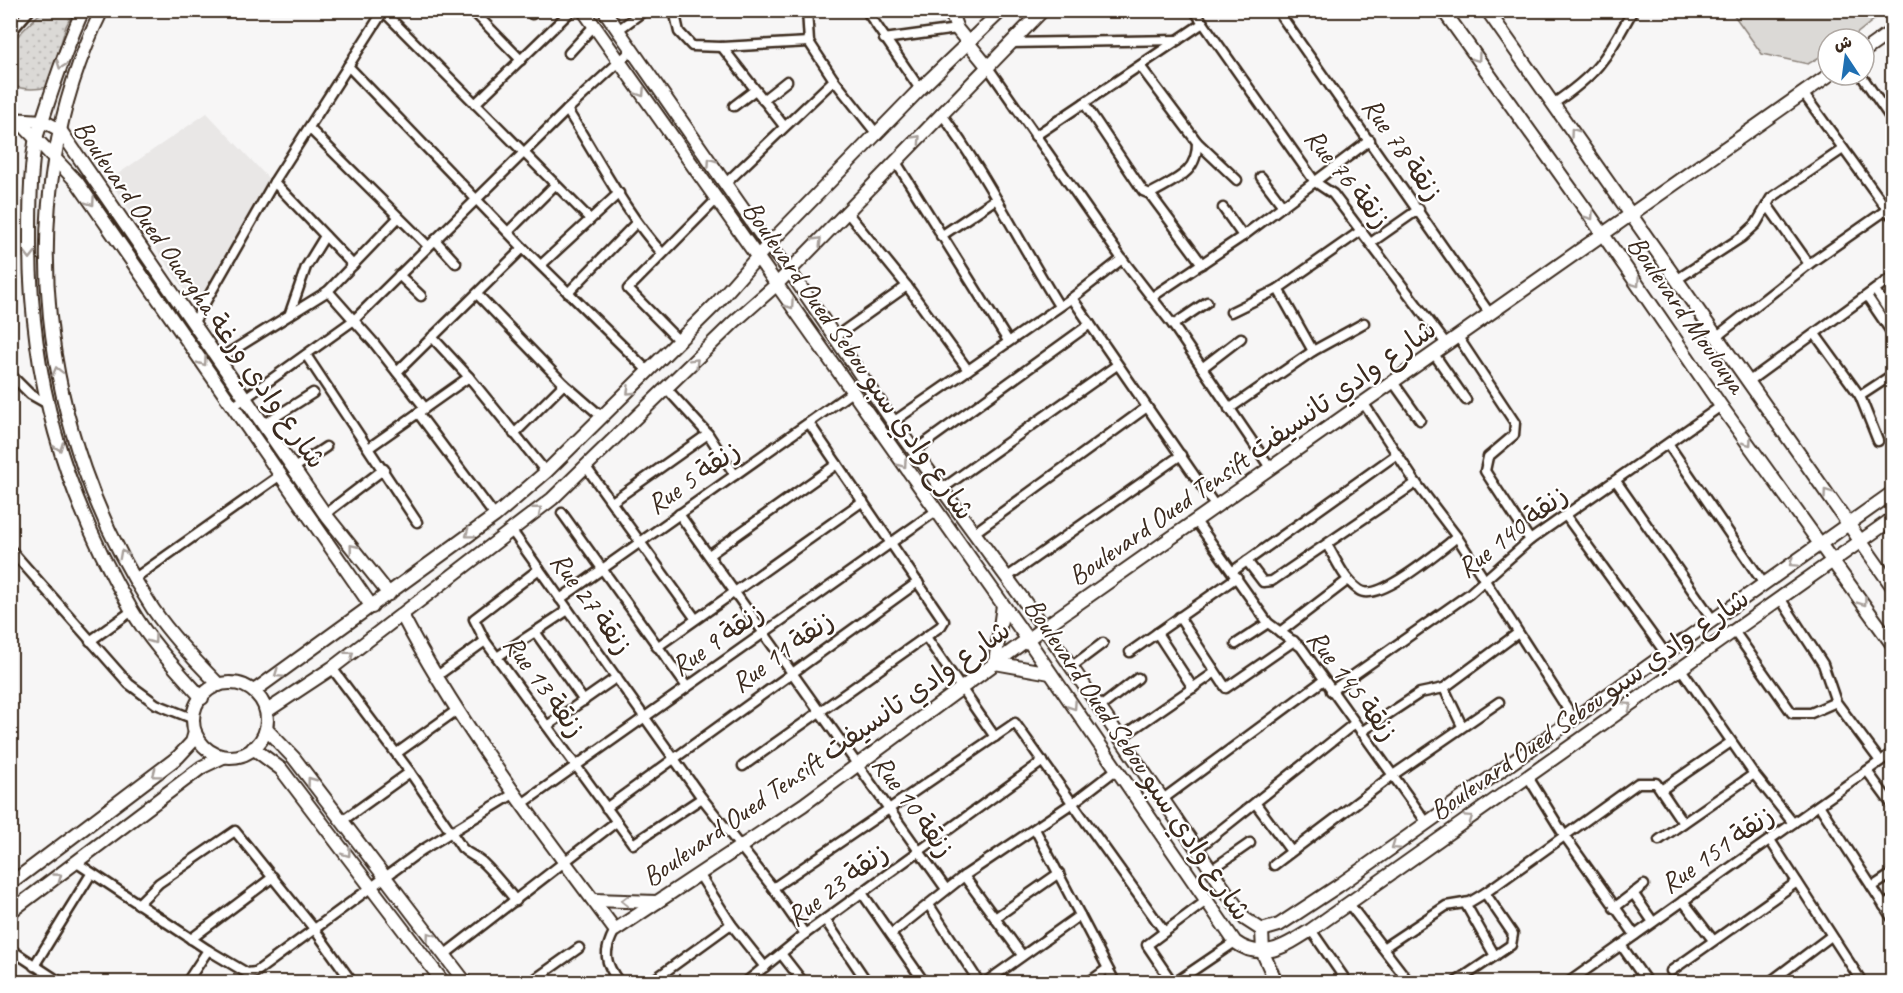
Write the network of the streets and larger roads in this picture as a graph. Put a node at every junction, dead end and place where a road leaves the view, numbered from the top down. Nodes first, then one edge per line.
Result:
1 (30, 10) edge
2 (83, 10) edge
3 (102, 10) edge
4 (472, 10) edge
5 (572, 10) edge
6 (583, 10) edge
7 (604, 10) edge
8 (645, 10) edge
9 (674, 10) edge
10 (807, 10) edge
11 (866, 10) edge
12 (950, 10) edge
13 (1002, 10) edge
14 (1043, 10) edge
15 (1194, 10) edge
16 (1277, 10) edge
17 (1443, 10) edge
18 (1487, 10) edge
19 (1633, 10) edge
20 (384, 11) edge
21 (1203, 23) junction
22 (594, 26) junction
23 (957, 29) junction
24 (618, 30) junction
25 (1893, 31) edge
26 (10, 33) edge
27 (884, 39) junction
28 (1179, 40) junction
29 (809, 42) junction
30 (968, 42) junction
31 (1010, 43) junction
32 (1876, 43) edge
33 (722, 47) junction
34 (632, 50) junction
35 (569, 53) dead end
36 (521, 60) junction
37 (620, 60) junction
38 (348, 66) junction
39 (987, 66) junction
40 (1140, 66) junction
41 (834, 80) junction
42 (787, 81) dead end
43 (1816, 84) edge
44 (1870, 87) edge
45 (920, 89) junction
46 (755, 90) junction
47 (1803, 93) junction
48 (763, 100) junction
49 (1084, 103) junction
50 (475, 104) junction
51 (1553, 104) junction
52 (734, 106) dead end
53 (567, 110) junction
54 (941, 113) junction
55 (14, 120) edge
56 (1893, 120) edge
57 (43, 121) junction
58 (784, 126) junction
59 (309, 128) junction
60 (60, 130) junction
61 (876, 133) junction
62 (1035, 136) junction
63 (1370, 140) junction
64 (36, 141) junction
65 (1197, 142) junction
66 (1843, 149) junction
67 (524, 152) junction
68 (55, 156) junction
69 (896, 162) junction
70 (1261, 177) dead end
71 (1237, 180) dead end
72 (274, 182) junction
73 (1315, 182) junction
74 (726, 183) junction
75 (555, 185) junction
76 (619, 193) junction
77 (1150, 194) junction
78 (996, 199) junction
79 (716, 200) junction
80 (477, 201) junction
81 (1283, 206) junction
82 (1768, 206) junction
83 (1222, 208) dead end
84 (1419, 209) junction
85 (1891, 210) edge
86 (846, 211) junction
87 (1632, 214) junction
88 (398, 218) junction
89 (590, 219) junction
90 (636, 223) junction
91 (1362, 230) junction
92 (508, 232) junction
93 (1603, 234) junction
94 (325, 236) junction
95 (941, 236) junction
96 (1243, 236) junction
97 (432, 243) junction
98 (1372, 243) junction
99 (768, 245) junction
100 (523, 248) junction
101 (662, 253) junction
102 (757, 257) junction
103 (1122, 259) junction
104 (456, 263) dead end
105 (1202, 264) junction
106 (1809, 264) junction
107 (353, 265) junction
108 (541, 265) junction
109 (789, 270) junction
110 (399, 275) junction
111 (1893, 277) edge
112 (1676, 280) junction
113 (776, 285) junction
114 (907, 286) junction
115 (1278, 289) junction
116 (1875, 290) junction
117 (328, 291) junction
118 (568, 293) junction
119 (477, 294) junction
120 (421, 296) dead end
121 (1867, 296) junction
122 (1152, 297) junction
123 (1072, 298) junction
124 (1207, 302) dead end
125 (1059, 306) junction
126 (1231, 312) dead end
127 (290, 313) junction
128 (1490, 314) junction
129 (1893, 316) edge
130 (354, 320) junction
131 (194, 322) junction
132 (1364, 322) dead end
133 (1090, 324) junction
134 (1173, 325) junction
135 (1893, 333) edge
136 (1815, 334) junction
137 (835, 337) junction
138 (1458, 337) junction
139 (1716, 337) junction
140 (432, 338) junction
141 (1241, 338) dead end
142 (679, 341) junction
143 (1008, 341) junction
144 (1447, 345) junction
145 (1313, 351) junction
146 (1434, 354) junction
147 (306, 355) junction
148 (219, 358) junction
149 (1117, 365) junction
150 (1202, 368) junction
151 (968, 370) junction
152 (397, 372) junction
153 (649, 372) junction
154 (10, 374) edge
155 (1893, 375) edge
156 (469, 377) junction
157 (1393, 382) junction
158 (1748, 382) junction
159 (564, 384) junction
160 (667, 389) junction
161 (852, 392) junction
162 (313, 393) dead end
163 (1860, 396) junction
164 (246, 398) junction
165 (1466, 400) dead end
166 (46, 404) junction
167 (1364, 404) junction
168 (234, 406) junction
169 (1721, 406) junction
170 (1147, 407) junction
171 (1229, 409) junction
172 (421, 410) junction
173 (602, 417) junction
174 (1420, 420) dead end
175 (893, 422) junction
176 (809, 423) junction
177 (264, 424) junction
178 (514, 434) junction
179 (708, 434) junction
180 (1878, 441) dead end
181 (1668, 444) junction
182 (326, 447) dead end
183 (370, 447) junction
184 (914, 451) junction
185 (1397, 454) junction
186 (1181, 455) junction
187 (837, 464) junction
188 (586, 467) junction
189 (294, 468) junction
190 (384, 469) junction
191 (1271, 469) junction
192 (546, 472) junction
193 (282, 474) junction
194 (735, 475) junction
195 (1616, 481) junction
196 (1416, 483) junction
197 (942, 489) junction
198 (1893, 493) edge
199 (862, 501) junction
200 (612, 502) junction
201 (1216, 507) junction
202 (936, 511) junction
203 (562, 513) dead end
204 (325, 514) junction
205 (679, 514) junction
206 (495, 516) junction
207 (1566, 516) junction
208 (1893, 519) edge
209 (1196, 521) junction
210 (417, 522) dead end
211 (1849, 524) junction
212 (512, 531) junction
213 (974, 533) junction
214 (1457, 537) junction
215 (1530, 540) junction
216 (1861, 541) junction
217 (641, 542) junction
218 (891, 543) junction
219 (1822, 543) junction
220 (1327, 545) junction
221 (10, 549) edge
222 (709, 555) junction
223 (1834, 560) junction
224 (1247, 561) junction
225 (539, 569) junction
226 (601, 570) junction
227 (1235, 574) junction
228 (135, 578) junction
229 (1006, 578) junction
230 (1348, 580) junction
231 (1485, 581) junction
232 (918, 582) junction
233 (1764, 584) junction
234 (1893, 586) edge
235 (734, 591) junction
236 (389, 594) junction
237 (1780, 598) junction
238 (560, 599) junction
239 (1003, 605) junction
240 (372, 607) junction
241 (568, 610) junction
242 (132, 611) junction
243 (402, 615) junction
244 (1179, 617) junction
245 (695, 618) junction
246 (1713, 620) junction
247 (1268, 622) junction
248 (390, 623) junction
249 (1043, 628) junction
250 (1734, 631) junction
251 (1280, 632) junction
252 (536, 633) junction
253 (765, 633) junction
254 (1157, 633) junction
255 (1518, 633) junction
256 (926, 637) junction
257 (1028, 640) junction
258 (1294, 640) junction
259 (485, 641) junction
260 (90, 642) junction
261 (1103, 643) dead end
262 (1236, 644) dead end
263 (1893, 644) edge
264 (657, 647) junction
265 (418, 648) junction
266 (1130, 652) dead end
267 (1666, 654) junction
268 (496, 657) junction
269 (995, 663) junction
270 (1071, 667) junction
271 (332, 668) junction
272 (1681, 669) junction
273 (1050, 673) junction
274 (1214, 673) junction
275 (791, 674) junction
276 (437, 676) junction
277 (617, 677) junction
278 (1138, 678) dead end
279 (1323, 681) junction
280 (219, 685) junction
281 (687, 687) junction
282 (963, 688) junction
283 (1193, 688) junction
284 (1444, 688) junction
285 (254, 691) junction
286 (1331, 691) junction
287 (202, 698) junction
288 (584, 701) junction
289 (1499, 702) dead end
290 (1836, 702) junction
291 (1099, 708) junction
292 (457, 710) junction
293 (267, 711) junction
294 (820, 712) junction
295 (645, 717) junction
296 (194, 719) junction
297 (1574, 719) junction
298 (1354, 723) junction
299 (547, 726) junction
300 (1462, 726) junction
301 (266, 729) junction
302 (195, 732) junction
303 (1361, 732) junction
304 (995, 737) junction
305 (1119, 739) junction
306 (1731, 742) junction
307 (253, 748) junction
308 (397, 753) junction
309 (1893, 753) edge
310 (223, 757) junction
311 (673, 758) junction
312 (1043, 761) junction
313 (1880, 761) junction
314 (577, 766) junction
315 (743, 766) dead end
316 (857, 766) junction
317 (1116, 769) junction
318 (1867, 771) junction
319 (410, 772) junction
320 (1754, 774) junction
321 (1393, 775) junction
322 (1527, 777) junction
323 (1661, 790) junction
324 (519, 798) junction
325 (702, 798) junction
326 (1163, 799) junction
327 (1074, 802) junction
328 (1256, 804) junction
329 (1819, 805) junction
330 (1893, 805) edge
331 (606, 808) junction
332 (889, 812) junction
333 (342, 821) junction
334 (616, 822) junction
335 (1427, 823) junction
336 (1683, 823) junction
337 (1793, 823) junction
338 (1035, 829) junction
339 (451, 832) junction
340 (1564, 835) junction
341 (1659, 840) dead end
342 (1770, 840) junction
343 (1250, 843) dead end
344 (740, 847) junction
345 (1197, 849) junction
346 (1291, 851) junction
347 (918, 852) junction
348 (76, 863) junction
349 (565, 863) junction
350 (1274, 865) dead end
351 (1211, 870) junction
352 (1059, 873) junction
353 (91, 874) junction
354 (699, 874) junction
355 (1893, 874) edge
356 (386, 876) junction
357 (964, 876) junction
358 (273, 877) junction
359 (1797, 882) junction
360 (10, 884) edge
361 (1644, 885) dead end
362 (372, 887) junction
363 (1872, 887) junction
364 (773, 888) junction
365 (946, 889) junction
366 (862, 893) junction
367 (1485, 893) junction
368 (1633, 893) junction
369 (593, 900) junction
370 (1893, 900) edge
371 (516, 901) junction
372 (1206, 901) junction
373 (1683, 901) junction
374 (657, 902) junction
375 (1348, 903) junction
376 (1465, 903) junction
377 (138, 904) junction
378 (929, 905) junction
379 (1884, 906) junction
380 (1614, 908) junction
381 (10, 912) edge
382 (1080, 915) junction
383 (995, 918) junction
384 (1893, 918) edge
385 (826, 921) junction
386 (1653, 921) junction
387 (731, 924) junction
388 (315, 930) junction
389 (615, 930) junction
390 (1262, 930) junction
391 (1311, 930) junction
392 (1164, 931) junction
393 (806, 934) junction
394 (891, 934) junction
395 (1635, 935) junction
396 (1831, 936) junction
397 (192, 939) junction
398 (1713, 940) junction
399 (1235, 942) junction
400 (1621, 945) junction
401 (579, 948) dead end
402 (1383, 948) junction
403 (11, 950) edge
404 (208, 950) junction
405 (1263, 953) junction
406 (444, 955) junction
407 (782, 955) junction
408 (1022, 955) junction
409 (1495, 956) junction
410 (34, 966) junction
411 (765, 967) junction
412 (1107, 969) junction
413 (1671, 971) dead end
414 (1271, 980) edge
415 (60, 982) edge
416 (187, 982) edge
417 (352, 982) edge
418 (443, 982) edge
419 (465, 982) edge
420 (531, 982) edge
421 (620, 982) edge
422 (651, 982) edge
423 (746, 982) edge
424 (803, 982) edge
425 (867, 982) edge
426 (924, 982) edge
427 (979, 982) edge
428 (986, 982) edge
429 (1089, 982) edge
430 (1115, 982) edge
431 (1174, 982) edge
432 (1347, 982) edge
433 (1409, 982) edge
434 (1456, 982) edge
435 (1569, 982) edge
436 (1647, 982) edge
437 (1750, 982) edge
438 (1769, 982) edge
439 (1862, 982) edge

1 - 26 street
2 -> 57 street
3 - 60 street
4 - 36 street
5 - 36 street
6 - 22 street, Boulevard Oued Sebou شارع وادي سبو
7 - 24 street, Boulevard Oued Sebou شارع وادي سبو
8 - 24 street
9 - 33 street
10 - 29 street
11 - 27 street
12 - 23 street
13 - 30 street
14 - 31 street
15 - 21 street, Rue 76 زنقة
16 - 63 street, Rue 78 زنقة
17 -> 93 street, Boulevard Moulouya
18 - 51 street, Boulevard Moulouya
19 - 51 street
20 - 38 street
20 - 50 street
21 - 28 street
21 - 73 street, Rue 76 زنقة
22 - 35 street
22 - 37 street, Boulevard Oued Sebou شارع وادي سبو
23 - 27 street
23 - 30 street
24 - 34 street, Boulevard Oued Sebou شارع وادي سبو
25 - 32 street
27 - 45 street
28 - 31 street
28 - 40 street
29 - 33 street
29 - 41 street
30 - 39 street
30 - 45 street
31 - 39 street
33 - 46 street
34 - 37 street
74 -> 34 street, Boulevard Oued Sebou شارع وادي سبو
36 - 50 street
37 - 53 street
37 -> 79 street, Boulevard Oued Sebou شارع وادي سبو
38 - 59 street
38 - 80 street
39 - 54 street
39 - 62 street
40 - 49 street
40 - 65 street
41 - 58 street
41 - 61 street
42 - 48 street
43 - 47 street, Boulevard Oued Tensift شارع وادي تانسيفت
44 - 56 street
45 - 61 street
46 - 48 street
46 - 52 street
47 - 66 street
47 - 87 street, Boulevard Oued Tensift شارع وادي تانسيفت
48 - 58 street
49 - 62 street
49 - 77 street
50 - 67 street
87 -> 51 street, Boulevard Moulouya
53 - 67 street
53 - 76 street
69 -> 54 street
54 - 78 street
55 - 57 street, Boulevard Oued Ouargha شارع وادي ورغة
55 - 64 street, Boulevard Oued Ouargha شارع وادي ورغة
57 - 60 street, Boulevard Oued Ouargha شارع وادي ورغة
57 - 64 street
58 - 74 street
59 - 72 street
59 - 88 street
60 - 68 street
60 - 131 street, Boulevard Oued Ouargha شارع وادي ورغة
61 - 99 street
62 - 103 street
63 - 73 street
63 - 84 street, Rue 78 زنقة
64 - 68 street, Boulevard Oued Ouargha شارع وادي ورغة
64 -> 166 street
65 - 71 street
65 - 77 street
66 - 82 street
66 - 85 street
67 - 75 street
67 - 80 street
68 -> 168 street, Boulevard Oued Ouargha شارع وادي ورغة
228 -> 68 street
69 - 86 street
69 - 95 street
70 - 81 street
72 - 94 street
72 - 131 street
73 - 81 street
73 - 91 street, Rue 76 زنقة
74 - 99 street, Boulevard Oued Sebou شارع وادي سبو
75 - 89 street
75 - 92 street
76 - 89 street
76 - 90 street
77 - 105 street
78 - 95 street
78 - 125 street
79 - 101 street
79 - 102 street, Boulevard Oued Sebou شارع وادي سبو
80 - 92 street
80 - 97 street
81 - 96 street
82 - 106 street
82 - 112 street
83 - 96 street
84 - 98 street
84 - 128 street, Rue 78 زنقة
85 - 106 street
109 -> 86 street
86 - 114 street
87 - 93 street, Boulevard Oued Tensift شارع وادي تانسيفت
87 - 112 street, Boulevard Moulouya
88 - 97 street
88 - 107 street
89 - 108 street
90 - 101 street
90 - 118 street
91 - 98 street, Rue 76 زنقة
91 - 115 street
92 - 100 street
93 - 128 street, Boulevard Oued Tensift شارع وادي تانسيفت
93 -> 169 street, Boulevard Moulouya
94 - 107 street
94 - 127 street
95 - 143 street
96 - 105 street
97 - 104 street
97 - 110 street
98 - 144 street, Rue 76 زنقة
99 - 102 street
99 - 109 street, Boulevard Oued Sebou شارع وادي سبو
100 - 108 street
100 - 119 street
101 - 142 street
102 - 113 street, Boulevard Oued Sebou شارع وادي سبو
102 - 142 street
103 - 122 street
103 - 123 street
105 - 122 street
106 - 139 street
107 - 117 street
108 - 118 street
109 - 113 street
109 - 137 street, Boulevard Oued Sebou شارع وادي سبو
110 - 120 street
110 - 130 street
111 - 116 street
112 - 139 street, Boulevard Moulouya
160 -> 113 street
113 -> 161 street, Boulevard Oued Sebou شارع وادي سبو
114 - 137 street
114 - 151 street
115 - 126 street
115 - 145 street
116 - 121 street
116 - 129 street
117 - 127 street
117 - 130 street
118 - 153 street
119 - 140 street
119 - 159 street
121 - 135 street
121 - 136 street
122 - 134 street
123 - 125 street
123 - 133 street
124 - 134 street
125 - 143 street
127 - 148 street
128 - 138 street, Boulevard Oued Tensift شارع وادي تانسيفت
130 - 147 street
130 - 152 street
131 - 148 street, Boulevard Oued Ouargha شارع وادي ورغة
132 - 145 street
133 - 149 street
133 - 184 street
134 - 150 street
136 - 158 street
136 - 163 street
137 - 175 street, Boulevard Oued Sebou شارع وادي سبو
138 - 144 street, Boulevard Oued Tensift شارع وادي تانسيفت
138 - 215 street
139 - 158 street, Boulevard Moulouya
140 - 152 street
140 - 156 street
141 - 150 street
142 - 153 street
143 - 151 street
144 - 146 street, Boulevard Oued Tensift شارع وادي تانسيفت
145 - 171 street
146 - 157 street, Boulevard Oued Tensift شارع وادي تانسيفت
146 - 165 street
147 - 164 street
147 - 183 street
148 - 164 street, Boulevard Oued Ouargha شارع وادي ورغة
149 - 170 street
149 - 197 street
150 - 171 street
151 - 175 street
152 - 172 street
153 -> 173 street
154 - 166 street
155 - 163 street
156 - 172 street
156 - 178 street
157 - 167 street, Boulevard Oued Tensift شارع وادي تانسيفت
157 - 174 street
211 -> 158 street, Boulevard Moulouya
159 - 173 street
159 - 178 street
160 - 179 street
160 - 188 street
161 - 176 street, Rue 5 زنقة
161 -> 202 street, Boulevard Oued Sebou شارع وادي سبو
162 - 177 street
163 - 180 street
164 - 168 street
164 - 177 street, Boulevard Oued Ouargha شارع وادي ورغة
166 -> 242 street
167 - 185 street
167 - 191 street, Boulevard Oued Tensift شارع وادي تانسيفت
168 - 193 street, Boulevard Oued Ouargha شارع وادي ورغة
169 - 181 street, Rue 140 زنقة
169 -> 219 street, Boulevard Moulouya
170 - 186 street
170 - 213 street
171 - 191 street
172 - 183 street
172 - 206 street
173 - 192 street
175 - 184 street, Boulevard Oued Sebou شارع وادي سبو
176 - 187 street
176 - 194 street, Rue 5 زنقة
177 - 189 street, Boulevard Oued Ouargha شارع وادي ورغة
178 - 192 street
179 - 194 street
179 - 200 street
181 - 195 street, Rue 140 زنقة
181 - 233 street
182 - 189 street
183 - 190 street
184 - 197 street, Boulevard Oued Sebou شارع وادي سبو
185 - 196 street
185 - 224 street
186 - 201 street
186 - 229 street
187 - 199 street
187 - 222 street
188 - 200 street
212 -> 188 street
189 - 204 street, Boulevard Oued Ouargha شارع وادي ورغة
190 - 204 street
190 - 210 street
191 - 201 street, Boulevard Oued Tensift شارع وادي تانسيفت
192 - 206 street
193 - 228 street
193 - 240 street, Boulevard Oued Ouargha شارع وادي ورغة
194 - 205 street, Rue 5 زنقة
195 - 207 street, Rue 140 زنقة
195 - 246 street
196 - 214 street
196 - 220 street
197 - 213 street, Boulevard Oued Sebou شارع وادي سبو
198 - 211 street, Boulevard Oued Sebou شارع وادي سبو
199 - 218 street
199 - 235 street
200 - 217 street
201 - 209 street, Boulevard Oued Tensift شارع وادي تانسيفت
202 - 218 street, Rue 9 زنقة
202 - 239 street, Boulevard Oued Sebou شارع وادي سبو
203 - 226 street
236 -> 204 street, Boulevard Oued Ouargha شارع وادي ورغة
205 - 217 street, Rue 5 زنقة
205 - 222 street, Rue 10 زنقة
206 -> 236 street
207 - 215 street, Rue 140 زنقة
207 - 267 street
208 - 216 street, Boulevard Oued Sebou شارع وادي سبو
209 - 227 street, Rue 145 زنقة
209 - 249 street, Boulevard Oued Tensift شارع وادي تانسيفت
211 - 216 street, Boulevard Moulouya
211 - 219 street, Boulevard Oued Sebou شارع وادي سبو
212 - 225 street, Rue 27 زنقة
212 - 243 street
213 - 229 street, Boulevard Oued Sebou شارع وادي سبو
214 - 230 street
214 - 231 street
215 - 231 street, Rue 140 زنقة
216 - 223 street, Boulevard Oued Sebou شارع وادي سبو
216 - 234 street, Boulevard Moulouya
217 - 226 street, Rue 5 زنقة
217 - 245 street
218 - 232 street
218 - 253 street, Rue 9 زنقة
219 - 223 street, Boulevard Moulouya
219 -> 233 street, Boulevard Oued Sebou شارع وادي سبو
220 - 224 street
220 - 230 street
221 - 260 street
222 - 235 street, Rue 10 زنقة
223 - 237 street, Boulevard Oued Sebou شارع وادي سبو
223 -> 263 street, Boulevard Moulouya
224 - 227 street
225 - 238 street, Rue 27 زنقة
225 - 259 street, Rue 13 زنقة
226 - 238 street, Rue 5 زنقة
226 - 264 street
227 - 244 street
227 - 247 street, Rue 145 زنقة
228 - 280 street
229 - 249 street, Boulevard Oued Sebou شارع وادي سبو
230 - 251 street
231 - 255 street
231 - 286 street, Rue 140 زنقة
232 - 256 street
232 - 275 street, Rue 11 زنقة
233 - 246 street, Boulevard Oued Sebou شارع وادي سبو
235 - 245 street
235 - 253 street, Rue 10 زنقة
236 - 240 street
237 - 250 street, Boulevard Oued Sebou شارع وادي سبو
237 - 290 street
238 - 241 street, Rue 27 زنقة
239 - 257 street, Boulevard Oued Sebou شارع وادي سبو
239 - 269 street
240 -> 285 street
241 - 252 street
241 - 277 street, Rue 27 زنقة
242 - 260 street
242 -> 287 street
243 - 248 street
243 - 265 street
244 - 254 street
244 - 274 street
245 - 264 street
246 - 267 street, Boulevard Oued Sebou شارع وادي سبو
247 - 251 street, Rue 145 زنقة
247 - 262 street
248 - 265 street
271 -> 248 street
249 - 257 street, Boulevard Oued Tensift شارع وادي تانسيفت
249 - 270 street, Boulevard Oued Sebou شارع وادي سبو
250 - 272 street, Boulevard Oued Sebou شارع وادي سبو
250 - 290 street
251 - 258 street, Rue 145 زنقة
252 - 268 street
252 - 288 street
253 - 275 street, Rue 10 زنقة
253 - 281 street, Rue 9 زنقة
254 - 266 street
254 - 283 street
255 - 284 street
255 - 297 street
256 - 282 street
256 - 294 street
257 - 269 street, Boulevard Oued Tensift شارع وادي تانسيفت
257 - 273 street, Boulevard Oued Sebou شارع وادي سبو
258 - 274 street
258 - 279 street, Rue 145 زنقة
259 - 268 street, Rue 13 زنقة
259 - 276 street
260 - 296 street
261 - 270 street
264 - 281 street
265 - 276 street
267 - 297 street, Boulevard Oued Sebou شارع وادي سبو
268 - 299 street, Rue 13 زنقة
269 - 273 street
269 - 282 street, Boulevard Oued Tensift شارع وادي تانسيفت
270 - 291 street, Boulevard Oued Sebou شارع وادي سبو
271 - 293 street
271 - 308 street
272 - 306 street
322 -> 272 street, Boulevard Oued Sebou شارع وادي سبو
273 -> 317 street, Boulevard Oued Sebou شارع وادي سبو
274 - 283 street
275 - 294 street, Rue 10 زنقة
275 - 311 street, Rue 11 زنقة
276 - 292 street
277 - 288 street
277 - 295 street, Rue 27 زنقة
278 - 291 street
279 - 286 street, Rue 145 زنقة
279 - 326 street
280 - 285 street
280 - 287 street
281 - 295 street, Rue 9 زنقة
282 - 304 street
282 - 316 street, Boulevard Oued Tensift شارع وادي تانسيفت
283 - 305 street
284 - 300 street
284 - 303 street
285 - 293 street
286 - 298 street, Rue 145 زنقة
287 - 296 street
288 - 299 street
289 - 300 street
290 - 313 street
291 - 305 street, Boulevard Oued Sebou شارع وادي سبو
292 - 308 street
292 - 324 street
293 - 301 street
294 - 315 street
294 - 316 street, Rue 10 زنقة
295 - 311 street, Rue 27 زنقة
295 - 314 street, Rue 9 زنقة
296 - 302 street
297 - 335 street, Boulevard Oued Sebou شارع وادي سبو
298 - 303 street, Rue 145 زنقة
298 - 328 street
299 - 314 street, Rue 13 زنقة
300 - 321 street
301 - 307 street
333 -> 301 street
302 - 310 street
302 -> 360 street
303 - 321 street, Rue 145 زنقة
304 - 312 street
304 - 332 street
305 - 326 street, Boulevard Oued Sebou شارع وادي سبو
306 - 320 street
306 - 323 street
307 - 310 street
307 -> 362 street
308 - 319 street
309 - 313 street, Rue 151 زنقة
310 - 348 street
311 - 325 street, Rue 27 زنقة
311 - 331 street, Rue 11 زنقة
312 - 327 street
312 - 347 street, Rue 23 زنقة
313 - 318 street, Rue 151 زنقة
314 - 324 street, Rue 9 زنقة
314 - 331 street, Rue 13 زنقة
316 - 332 street, Rue 10 زنقة
316 - 344 street, Boulevard Oued Tensift شارع وادي تانسيفت
317 - 327 street
317 - 372 street, Boulevard Oued Sebou شارع وادي سبو
318 - 329 street, Rue 151 زنقة
318 - 330 street
319 - 333 street
319 - 339 street
320 - 336 street
320 - 337 street
321 - 335 street, Rue 145 زنقة
321 - 346 street
322 - 340 street
375 -> 322 street, Boulevard Oued Sebou شارع وادي سبو
323 - 336 street
323 - 340 street
324 - 339 street, Rue 9 زنقة
324 - 349 street
325 - 334 street, Rue 13 زنقة
325 - 344 street, Rue 27 زنقة
326 - 345 street, Boulevard Oued Sebou شارع وادي سبو
327 - 338 street
327 - 392 street
328 - 345 street
328 - 346 street
329 - 337 street, Rue 151 زنقة
329 - 363 street
331 - 334 street, Rue 13 زنقة
332 - 347 street, Rue 10 زنقة
332 - 364 street
333 - 356 street
334 - 349 street
335 -> 390 street, Boulevard Oued Sebou شارع وادي سبو
336 - 341 street
337 - 342 street, Rue 151 زنقة
338 - 352 street
338 - 357 street
339 - 356 street, Rue 9 زنقة
339 - 371 street
340 - 367 street
340 - 380 street
342 - 359 street
342 - 373 street, Rue 151 زنقة
343 - 351 street
344 - 354 street, Boulevard Oued Tensift شارع وادي تانسيفت
344 - 364 street, Rue 27 زنقة
345 - 351 street, Boulevard Oued Sebou شارع وادي سبو
346 - 350 street
347 - 365 street, Rue 10 زنقة
347 - 366 street, Rue 23 زنقة
348 - 353 street, Rue 9 زنقة
381 -> 348 street
349 - 369 street
349 - 371 street
351 - 390 street, Boulevard Oued Sebou شارع وادي سبو
352 - 382 street
352 - 383 street
353 - 377 street, Rue 9 زنقة
353 - 410 street
354 - 374 street, Boulevard Oued Tensift شارع وادي تانسيفت
354 - 387 street
355 - 363 street
356 - 362 street, Rue 9 زنقة
406 -> 356 street
357 - 365 street
357 - 383 street
358 - 377 street
358 - 388 street
358 - 397 street
359 - 396 street
359 - 398 street
361 - 368 street
362 - 388 street, Rue 9 زنقة
362 - 418 street
363 - 379 street
364 - 393 street, Rue 27 زنقة
365 - 378 street
366 - 385 street, Rue 23 زنقة
366 - 394 street
367 - 376 street
367 - 409 street
368 - 380 street
368 - 386 street
374 -> 369 street
369 - 389 street
370 - 379 street
371 - 406 street
372 - 392 street
372 - 399 street, Boulevard Oued Sebou شارع وادي سبو
373 - 386 street, Rue 151 زنقة
373 - 398 street
374 - 389 street, Boulevard Oued Tensift شارع وادي تانسيفت
375 - 391 street, Boulevard Oued Sebou شارع وادي سبو
375 - 402 street
376 - 402 street
376 - 409 street
377 - 397 street, Rue 9 زنقة
378 - 394 street
378 - 427 street
379 - 384 street
380 - 395 street
382 - 408 street
382 - 412 street
383 - 408 street
385 - 393 street, Rue 23 زنقة
385 - 425 street
386 - 395 street, Rue 151 زنقة
387 - 411 street
387 - 422 street
388 - 404 street, Rue 9 زنقة
388 - 417 street
389 - 421 street
390 - 405 street
391 - 405 street, Boulevard Oued Sebou شارع وادي سبو
391 - 432 street
392 - 431 street
393 - 407 street, Rue 23 زنقة
394 - 426 street
395 - 400 street, Rue 151 زنقة
396 - 438 street
396 - 439 street
397 - 404 street, Rue 9 زنقة
398 - 413 street
399 - 405 street, Boulevard Oued Sebou شارع وادي سبو
399 - 431 street
400 - 435 street, Rue 151 زنقة
400 - 436 street
401 - 420 street
402 - 433 street
403 - 410 street
404 - 416 street
405 - 414 street
406 - 419 street
407 - 411 street, Rue 23 زنقة
407 - 424 street
408 - 428 street
409 - 434 street
410 - 415 street
411 - 423 street, Rue 23 زنقة
412 - 429 street
412 - 430 street
437 - 438 street

